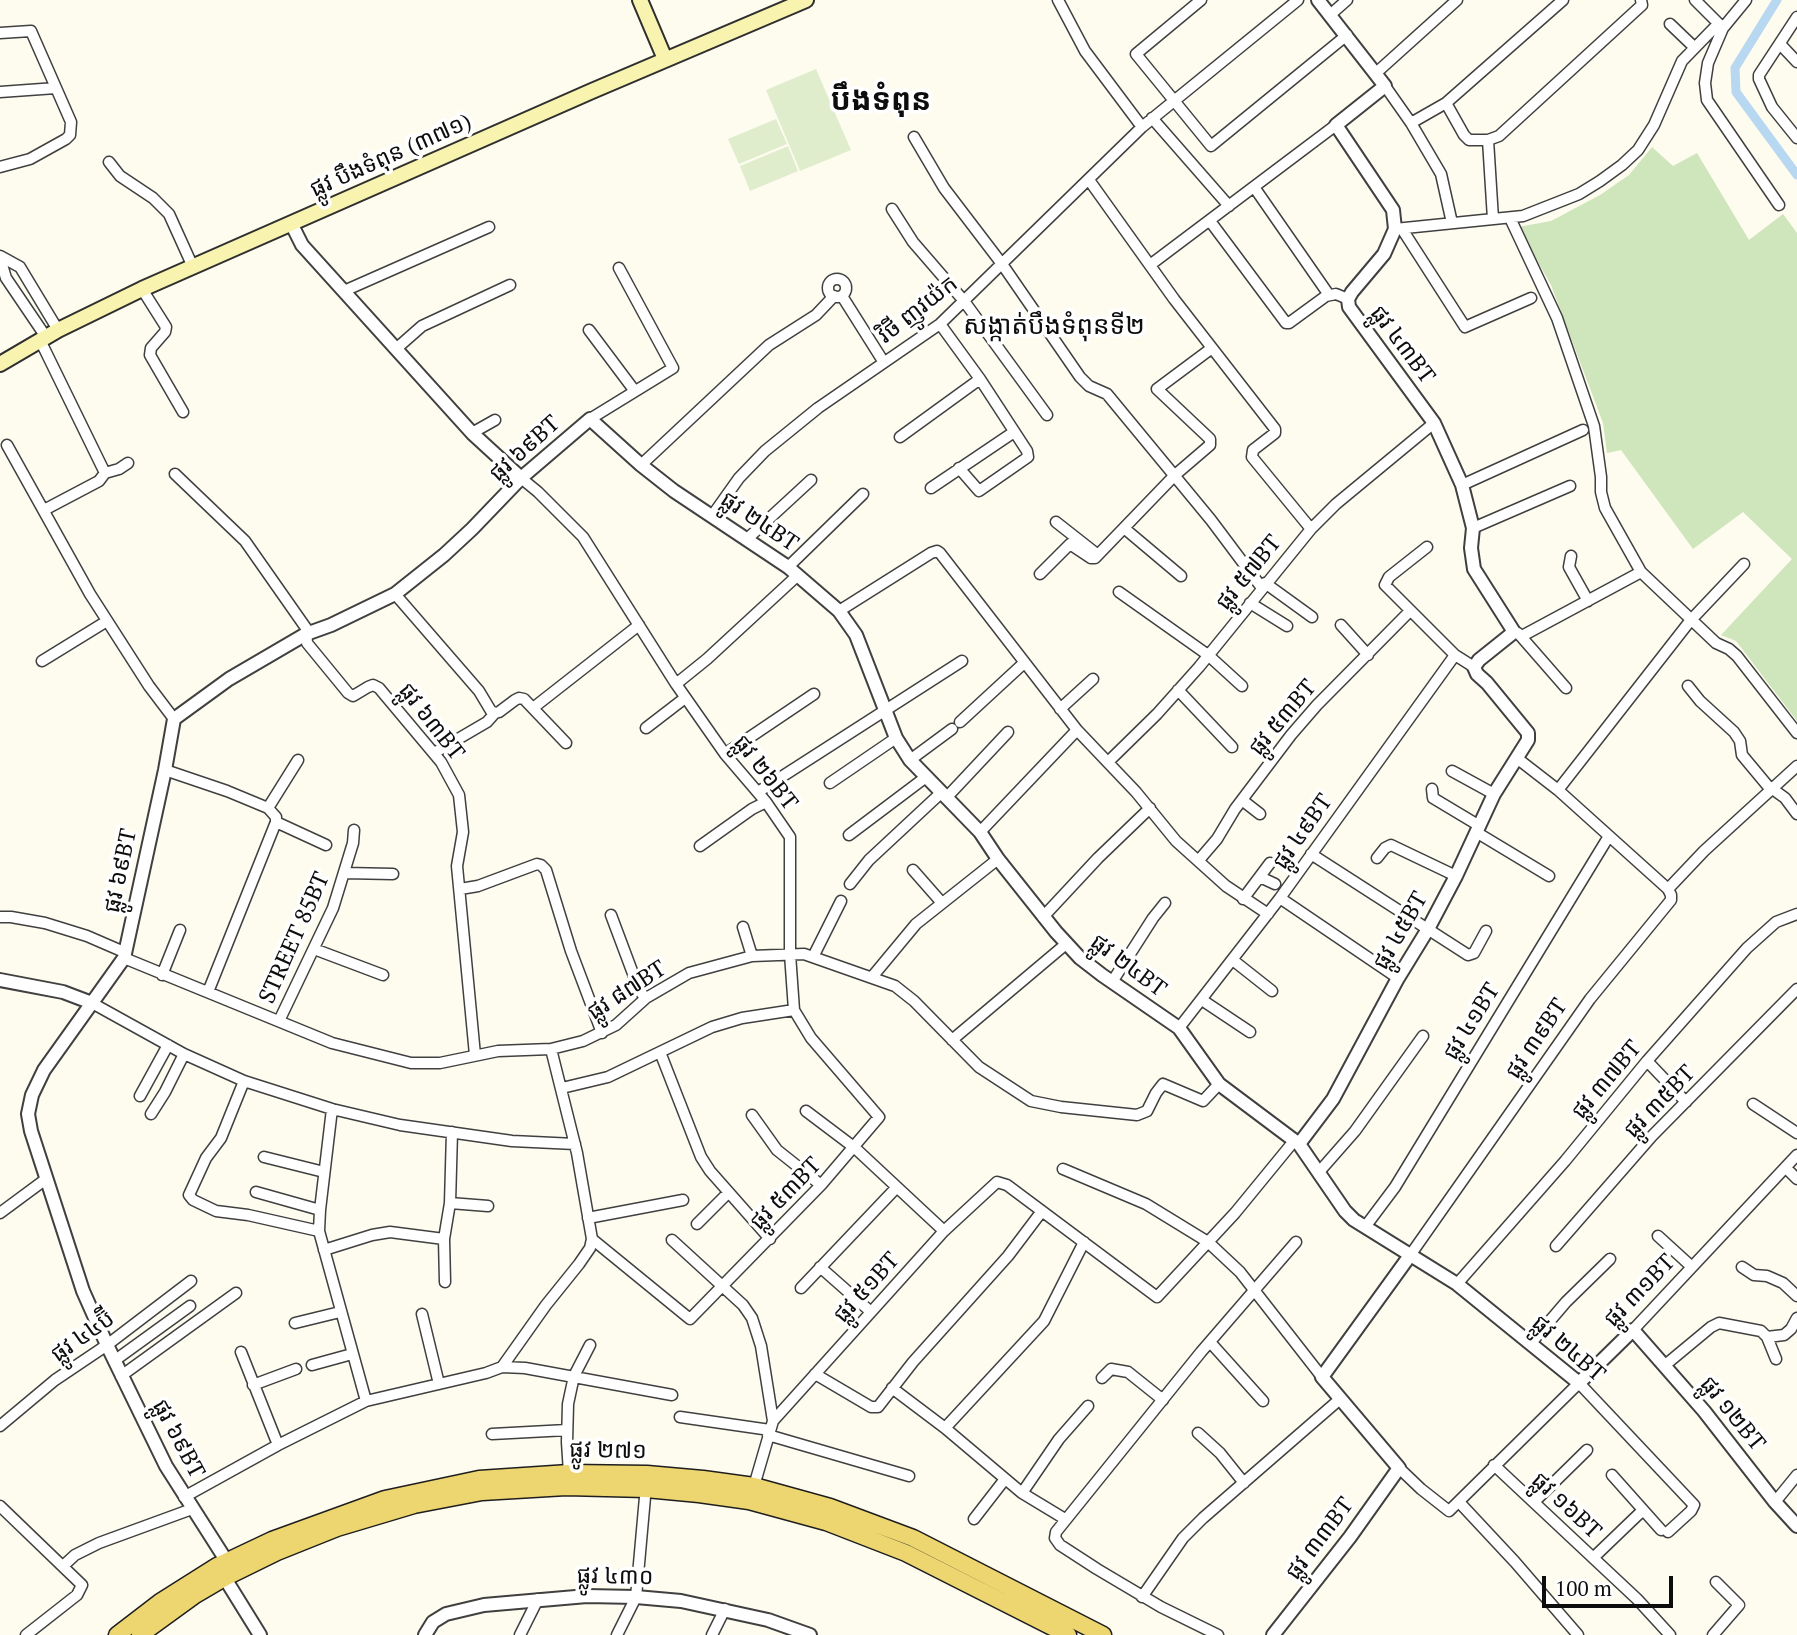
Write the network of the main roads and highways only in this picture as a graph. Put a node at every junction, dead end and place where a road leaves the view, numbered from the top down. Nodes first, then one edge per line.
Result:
1 (640, 0) edge
2 (806, 0) edge
3 (665, 59) junction
4 (0, 364) edge
5 (646, 1481) junction
6 (226, 1569) junction
7 (117, 1635) edge
8 (139, 1635) edge
9 (1068, 1635) edge
10 (1103, 1635) edge

1 - 3 main road
2 - 3 main road, ផ្លូវ បឹងទំពុន (៣៧១)
3 - 4 main road, ផ្លូវ បឹងទំពុន (៣៧១)
5 - 6 main road, ផ្លូវ ២៧១
5 - 6 main road, ផ្លូវ ២៧១
5 - 9 main road, ផ្លូវ ២៧១
5 - 10 main road, ផ្លូវ ២៧១
6 - 7 main road, ផ្លូវ ២៧១
6 - 8 main road, ផ្លូវ ២៧១

